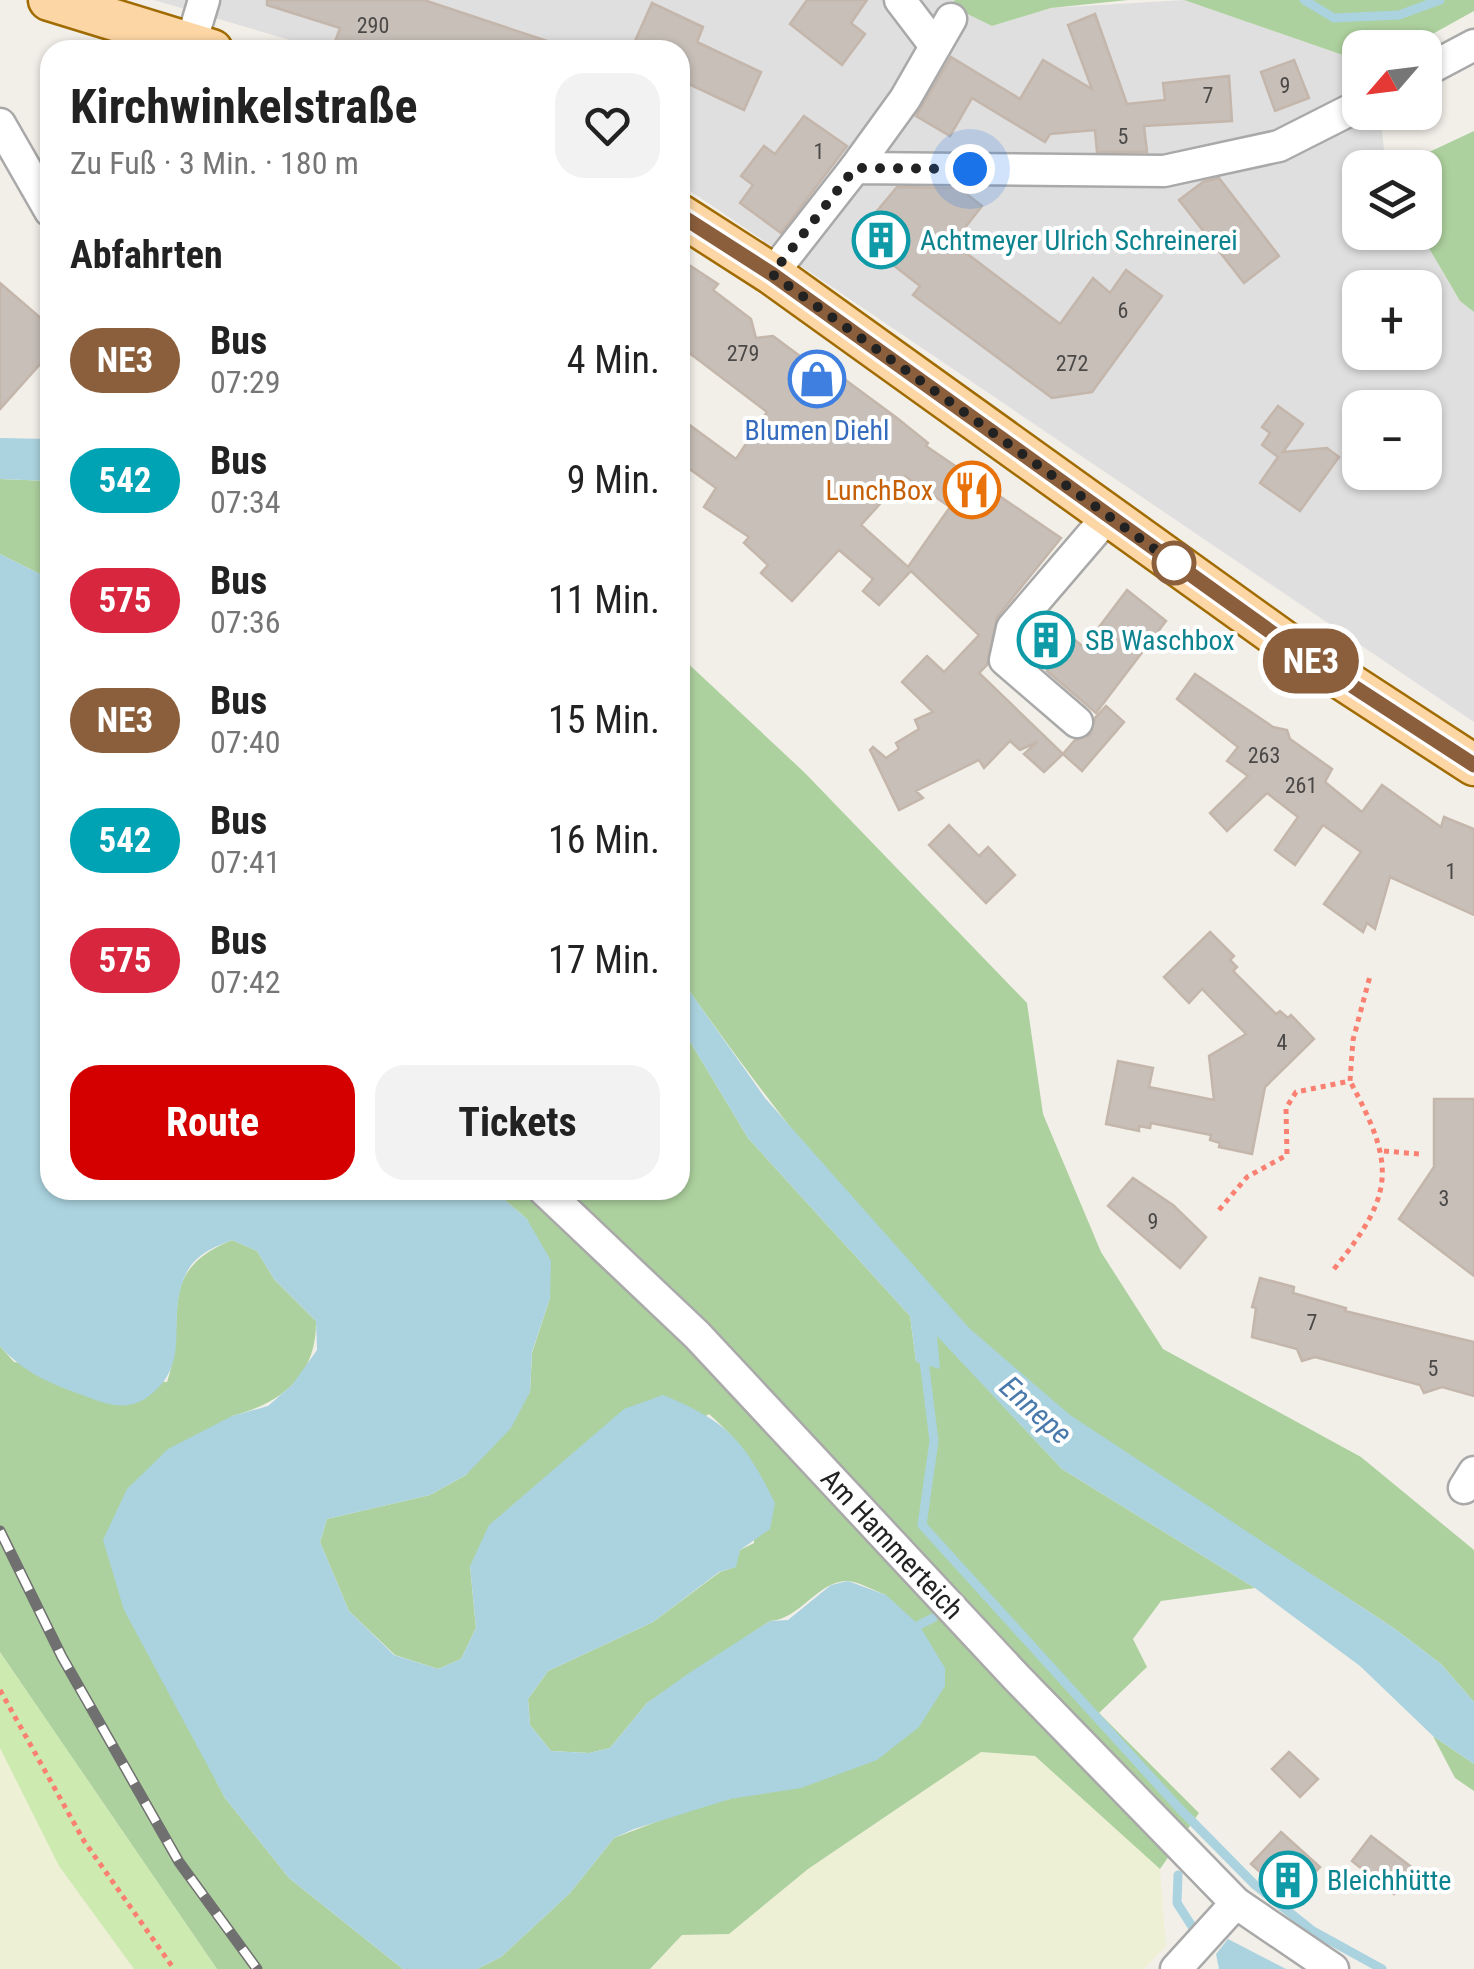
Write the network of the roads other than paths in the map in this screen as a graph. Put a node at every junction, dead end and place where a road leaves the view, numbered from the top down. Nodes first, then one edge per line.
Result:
1 (49, 0) edge
2 (204, 0) edge
3 (900, 0) edge
4 (951, 19) dead end
5 (181, 40) edge
6 (201, 40) edge
7 (936, 46) junction
8 (1474, 46) edge
9 (1442, 62) edge
10 (1342, 113) edge
11 (0, 124) edge
12 (855, 168) junction
13 (40, 194) edge
14 (690, 221) edge
15 (772, 274) junction
16 (1108, 516) junction
17 (1077, 722) dead end
18 (1474, 765) edge
19 (555, 1200) edge
20 (1236, 1902) junction
21 (1176, 1969) edge
22 (1333, 1969) edge

1 - 5 main road
2 - 6 street
3 - 7 street
4 - 7 street
7 - 12 street
8 - 9 street
10 - 12 street
11 - 13 street
12 - 15 street
14 - 15 main road
15 - 16 main road
16 - 17 street
16 - 18 main road
19 - 20 street, Am Hammerteich
20 - 21 street
20 - 22 street, Am Hammerteich

